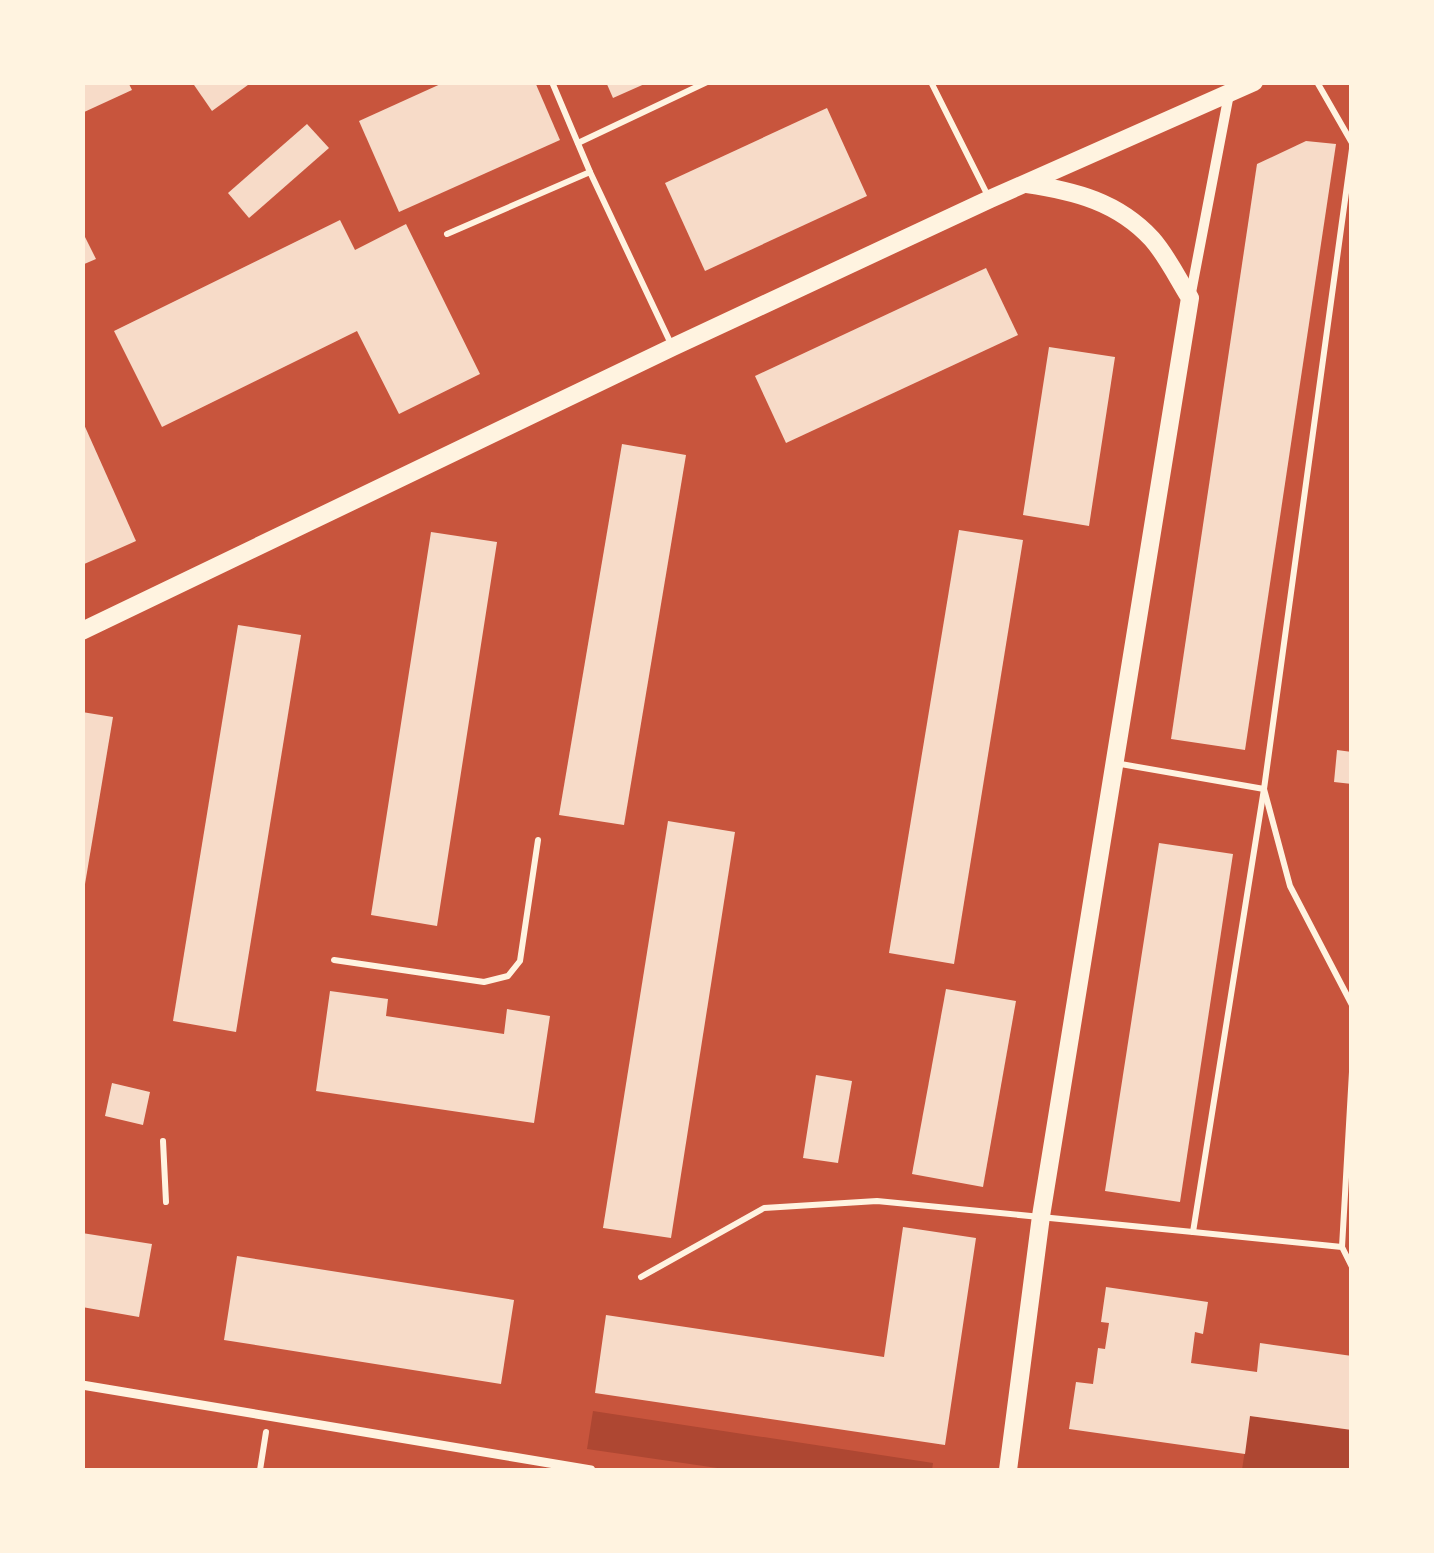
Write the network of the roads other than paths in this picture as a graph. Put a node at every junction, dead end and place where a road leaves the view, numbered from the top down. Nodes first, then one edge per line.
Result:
1 (552, 82) edge
2 (708, 82) edge
3 (931, 82) edge
4 (1254, 82) edge
5 (1317, 82) edge
6 (1229, 93) junction
7 (578, 143) junction
8 (1352, 146) edge
9 (590, 172) junction
10 (1028, 184) junction
11 (990, 199) junction
12 (447, 234) dead end
13 (1190, 298) junction
14 (673, 347) junction
15 (82, 631) edge
16 (1114, 763) junction
17 (1264, 789) junction
18 (538, 840) dead end
19 (334, 960) dead end
20 (1352, 1005) edge
21 (1352, 1072) edge
22 (162, 1141) dead end
23 (166, 1202) dead end
24 (1041, 1216) junction
25 (1192, 1232) junction
26 (1342, 1248) junction
27 (1352, 1267) edge
28 (641, 1277) dead end
29 (82, 1385) edge
30 (590, 1470) edge
31 (1008, 1470) edge

1 - 7 lane
2 - 7 lane
3 - 11 lane
4 - 6 street
5 - 8 lane
6 - 10 street
6 - 13 street
7 - 9 lane
8 - 17 lane
9 - 12 lane
9 - 14 lane
10 - 11 street
10 - 13 street
11 - 14 street
13 - 16 street
14 - 15 street
16 - 17 lane
16 - 24 street
17 - 20 lane
17 - 25 lane
18 - 19 lane
21 - 26 lane
22 - 23 lane
24 - 25 lane
24 - 28 lane
24 - 31 street
25 - 26 lane
26 - 27 lane
29 - 30 street

